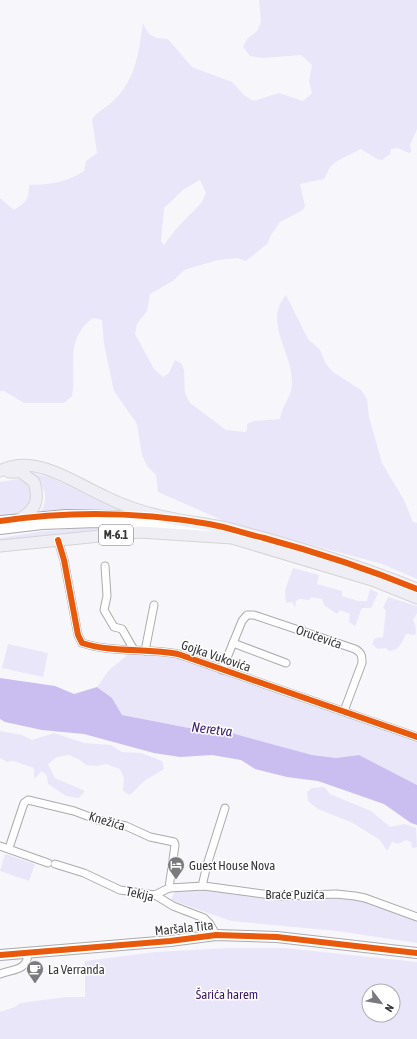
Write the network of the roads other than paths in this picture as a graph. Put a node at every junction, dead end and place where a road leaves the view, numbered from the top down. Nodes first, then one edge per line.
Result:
1 (0, 472) edge
2 (23, 517) junction
3 (169, 518) junction
4 (0, 521) edge
5 (0, 529) edge
6 (232, 538) junction
7 (58, 540) junction
8 (0, 546) edge
9 (105, 566) dead end
10 (417, 589) edge
11 (417, 598) edge
12 (154, 605) dead end
13 (233, 643) junction
14 (134, 650) junction
15 (144, 651) junction
16 (286, 663) dead end
17 (222, 670) junction
18 (344, 711) junction
19 (417, 737) edge
20 (225, 808) dead end
21 (0, 846) edge
22 (9, 848) junction
23 (202, 886) junction
24 (170, 888) junction
25 (155, 895) junction
26 (417, 917) edge
27 (216, 935) junction
28 (417, 953) edge
29 (28, 954) junction
30 (0, 955) edge
31 (0, 974) edge

1 - 2 main road
1 - 3 main road, M-6.1
2 - 3 street
2 - 4 street
3 - 10 main road, M-6.1
5 - 6 street
6 - 7 main road, M-6.1
6 - 11 main road, M-6.1
7 - 8 main road, M-6.1
7 - 14 street, Gojka Vukovića
9 - 14 street
12 - 15 street
13 - 16 street
13 - 17 street, Oručevića
13 - 18 street, Oručevića
14 - 15 street, Gojka Vukovića
15 - 17 street, Gojka Vukovića
17 - 18 street, Gojka Vukovića
18 - 19 street, Gojka Vukovića
20 - 23 street
21 - 22 street, Tekija
22 - 24 street, Knežića
22 - 25 street, Tekija
23 - 24 street, Braće Puzića
23 - 26 street, Braće Puzića
24 - 25 street
25 - 27 street, Tekija
27 - 28 street, Maršala Tita
27 - 29 street, Maršala Tita
29 - 30 street, Maršala Tita
29 - 31 street

